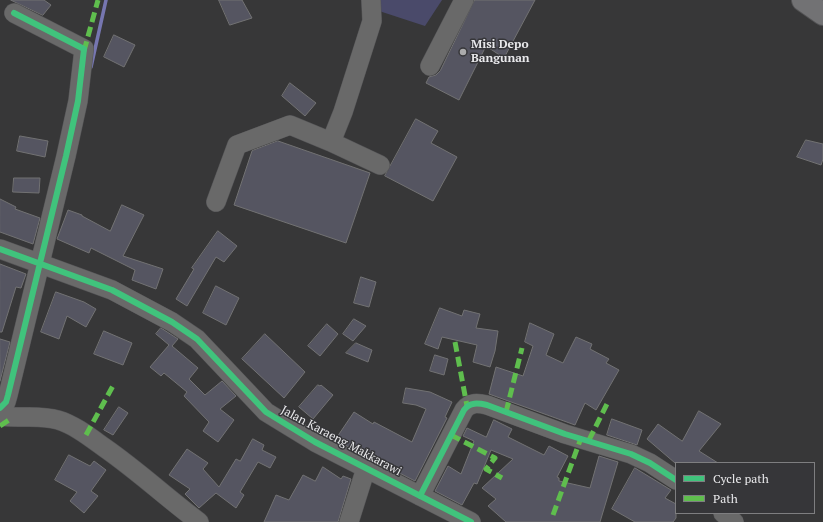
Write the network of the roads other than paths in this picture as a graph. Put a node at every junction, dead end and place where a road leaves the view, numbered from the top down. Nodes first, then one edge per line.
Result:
1 (370, 0) edge
2 (464, 0) edge
3 (803, 0) edge
4 (14, 13) dead end
5 (823, 14) edge
6 (430, 66) dead end
7 (331, 142) junction
8 (380, 165) dead end
9 (216, 202) dead end
10 (0, 249) edge
11 (43, 265) junction
12 (4, 417) edge
13 (366, 468) junction
14 (675, 479) edge
15 (420, 496) junction
16 (724, 514) edge
17 (199, 522) edge
18 (349, 522) edge
19 (472, 522) edge
20 (734, 522) edge

1 - 7 street
2 - 6 street
3 - 5 main road
4 - 11 street
7 - 8 street
7 - 9 street
10 - 11 street, Jalan Karaeng Makkarawi
11 - 12 street
11 - 13 street, Jalan Karaeng Makkarawi
12 - 17 street
13 - 15 street, Jalan Karaeng Makkarawi
13 - 18 street
14 - 15 street
15 - 19 street, Jalan Karaeng Makkarawi
16 - 20 street

